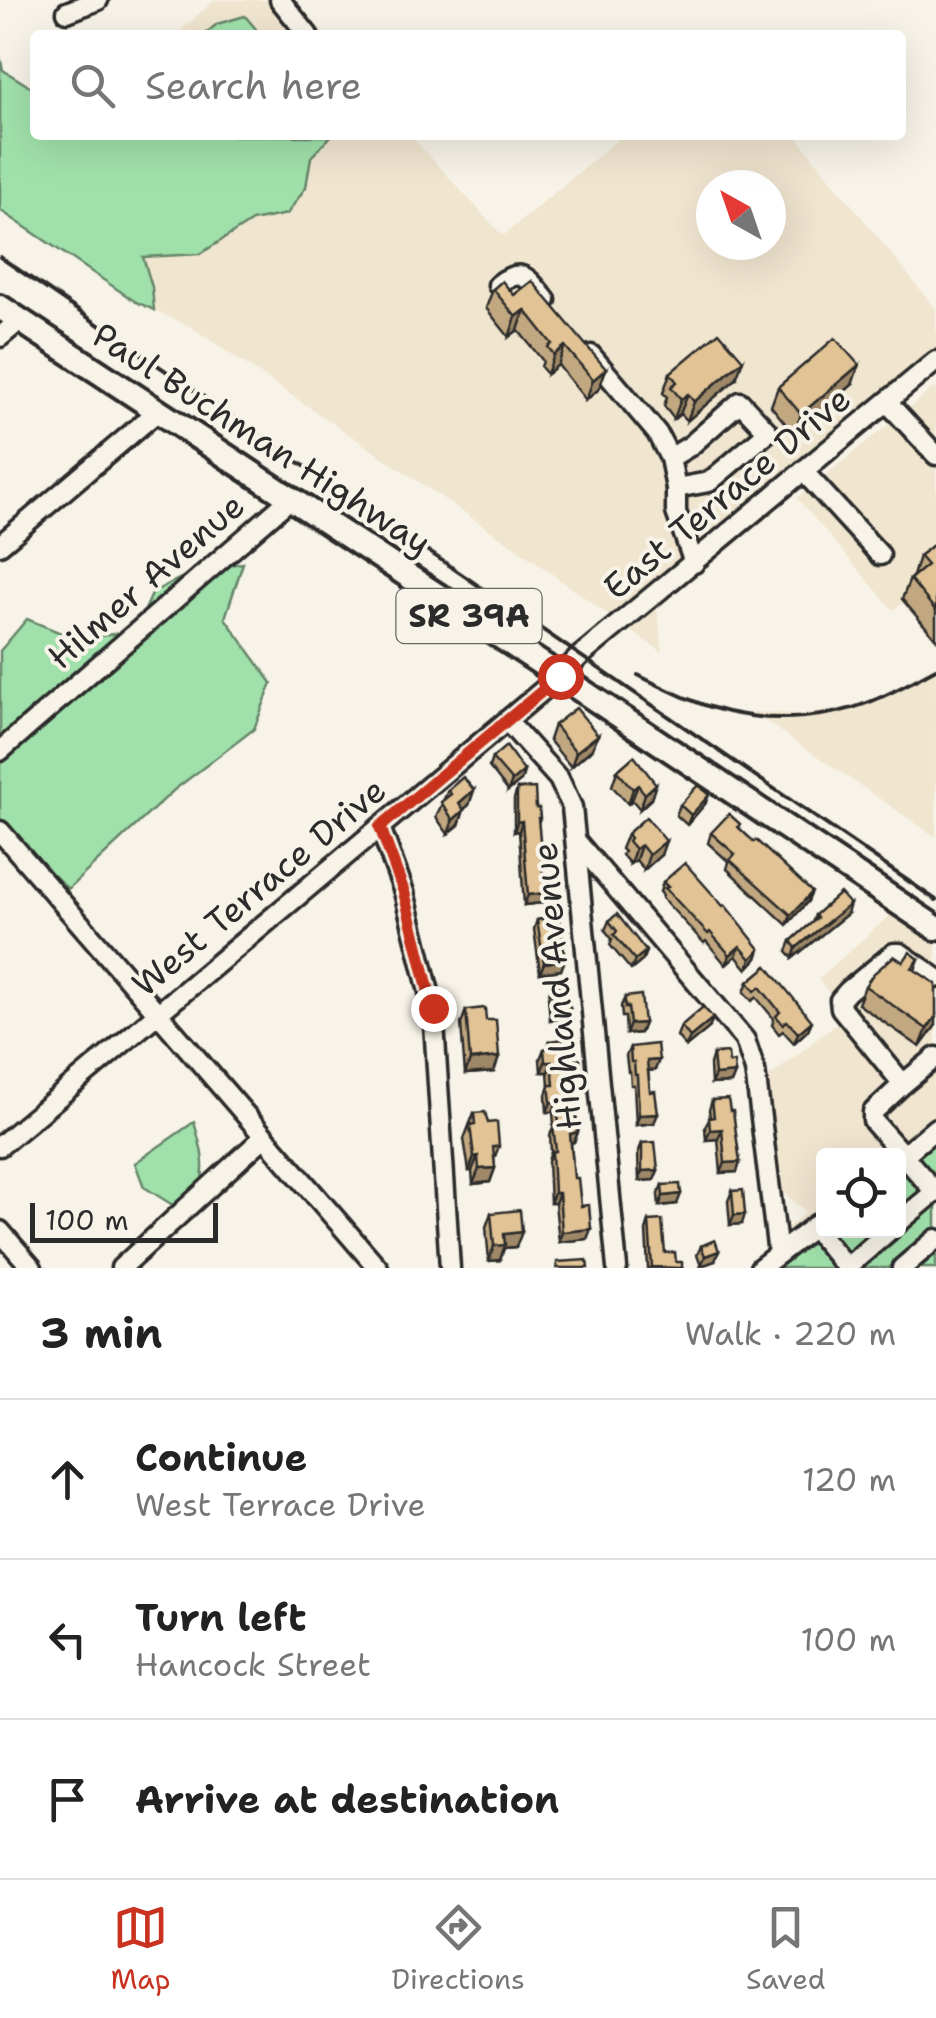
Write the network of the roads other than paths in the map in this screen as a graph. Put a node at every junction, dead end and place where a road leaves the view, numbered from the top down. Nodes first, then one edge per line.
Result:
1 (98, 0) edge
2 (280, 0) edge
3 (67, 12) dead end
4 (304, 30) edge
5 (498, 286) edge
6 (10, 314) edge
7 (0, 337) edge
8 (936, 361) edge
9 (887, 402) junction
10 (158, 410) junction
11 (936, 456) edge
12 (670, 458) junction
13 (804, 472) junction
14 (676, 488) junction
15 (290, 499) junction
16 (0, 545) edge
17 (880, 555) dead end
18 (694, 564) junction
19 (560, 676) junction
20 (506, 721) junction
21 (0, 752) edge
22 (380, 827) junction
23 (0, 832) edge
24 (576, 842) junction
25 (936, 928) edge
26 (936, 954) edge
27 (930, 974) edge
28 (159, 1015) junction
29 (936, 1057) edge
30 (903, 1084) junction
31 (936, 1128) edge
32 (264, 1137) junction
33 (0, 1146) edge
34 (893, 1148) edge
35 (906, 1154) edge
36 (906, 1163) edge
37 (936, 1192) edge
38 (906, 1216) edge
39 (816, 1225) edge
40 (0, 1230) edge
41 (828, 1238) edge
42 (881, 1238) edge
43 (936, 1238) edge
44 (778, 1254) junction
45 (32, 1268) edge
46 (121, 1268) edge
47 (378, 1268) edge
48 (450, 1268) edge
49 (616, 1268) edge
50 (760, 1268) edge
51 (847, 1268) edge
52 (902, 1268) edge

1 - 3 street
2 - 4 street
5 - 12 street
6 - 7 street
6 - 10 main road, Paul Buchman Highway / SR 39A
8 - 9 street, East Terrace Drive
9 - 11 street
9 - 13 street, East Terrace Drive
10 - 15 main road, Paul Buchman Highway / SR 39A
10 - 16 street
12 - 14 street
12 - 14 street
13 - 17 street
13 - 18 street, East Terrace Drive
14 - 18 street
15 - 19 main road, Paul Buchman Highway / SR 39A
15 - 21 street, Hilmer Avenue
18 - 19 street, East Terrace Drive
19 - 20 street, West Terrace Drive
19 - 25 main road, Paul Buchman Highway / SR 39A
20 - 22 street, West Terrace Drive
20 - 24 street, Highland Avenue
22 - 28 street, West Terrace Drive
22 - 48 street
23 - 28 street
24 - 44 street
24 - 49 street, Highland Avenue
26 - 27 street
27 - 30 street
28 - 32 street
28 - 33 street, West Terrace Drive
29 - 30 street
30 - 34 street
31 - 35 street
32 - 46 street
32 - 47 street
36 - 37 street
37 - 38 street
39 - 44 street
40 - 45 street
41 - 51 street
42 - 51 street
43 - 52 street
44 - 50 street

